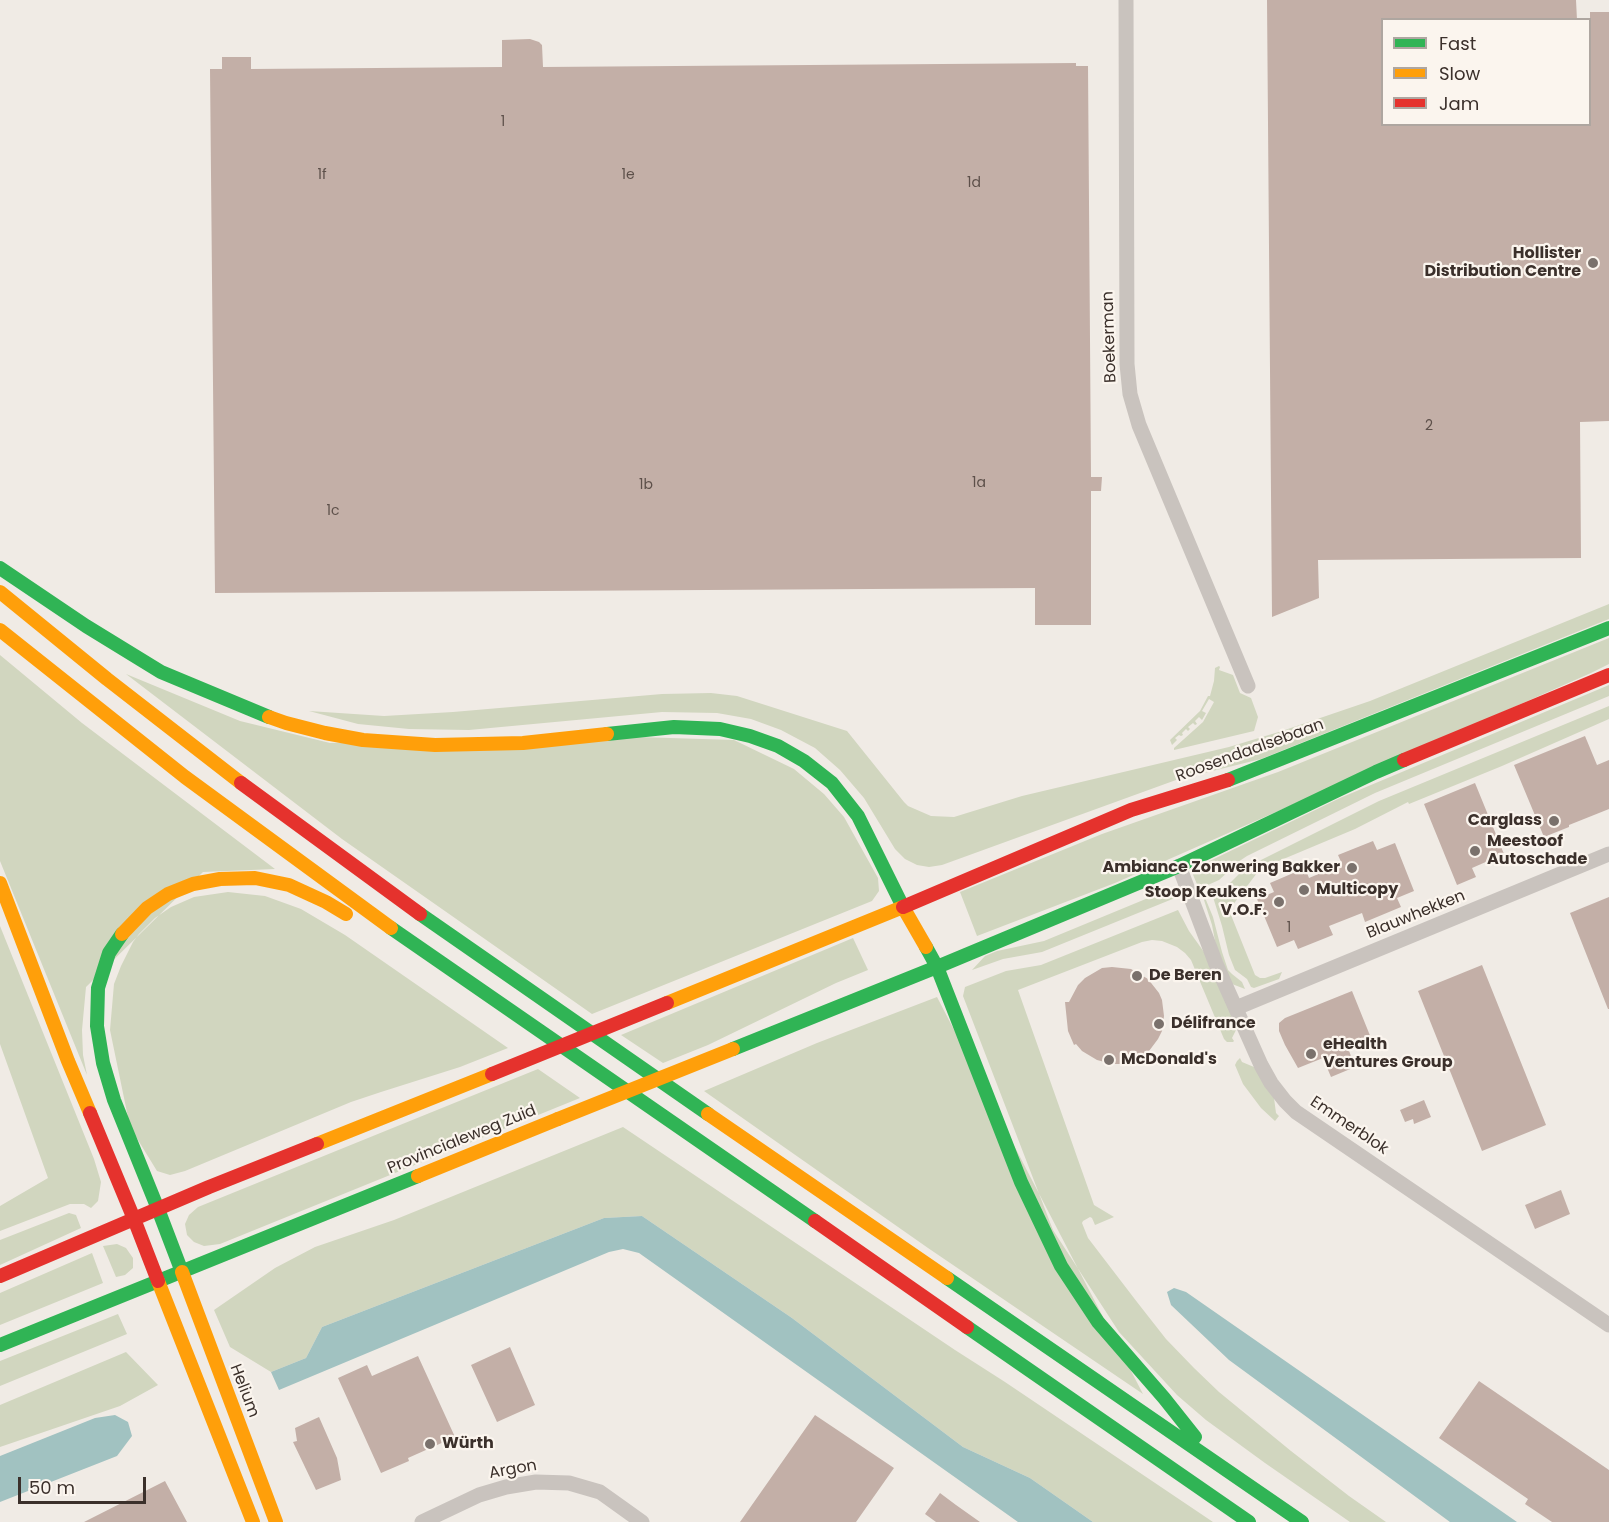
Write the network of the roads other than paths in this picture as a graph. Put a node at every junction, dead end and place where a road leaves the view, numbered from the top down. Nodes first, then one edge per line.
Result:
1 (1125, 0) edge
2 (0, 568) edge
3 (0, 592) edge
4 (1609, 628) edge
5 (0, 630) edge
6 (1609, 675) edge
7 (1248, 686) dead end
8 (1609, 854) edge
9 (1179, 866) junction
10 (0, 883) edge
11 (903, 907) junction
12 (375, 917) junction
13 (937, 967) junction
14 (1236, 1008) junction
15 (158, 1209) junction
16 (134, 1219) junction
17 (182, 1272) junction
18 (0, 1276) edge
19 (158, 1281) junction
20 (1609, 1325) edge
21 (0, 1345) edge
22 (1213, 1460) junction
23 (252, 1522) edge
24 (276, 1522) edge
25 (422, 1522) edge
26 (642, 1522) edge
27 (1250, 1522) edge
28 (1302, 1522) edge

1 - 7 street, Boekerman
2 - 11 main road
3 - 22 main road
4 - 11 main road, Roosendaalsebaan
5 - 12 main road
6 - 9 main road
8 - 14 street, Blauwhekken
9 - 13 main road
9 - 14 street, Emmerblok
10 - 16 main road
11 - 13 main road
11 - 15 main road, bridge
12 - 15 main road, Helium
12 - 27 main road
13 - 17 main road, Provincialeweg Zuid, bridge
13 - 22 main road
14 - 20 street, Emmerblok
15 - 16 main road
15 - 17 main road, Helium
16 - 18 main road
16 - 19 main road
17 - 19 main road, Provincialeweg Zuid
17 - 24 main road, Helium
19 - 21 main road, Provincialeweg Zuid
19 - 23 main road
22 - 28 main road
25 - 26 street, Argon

